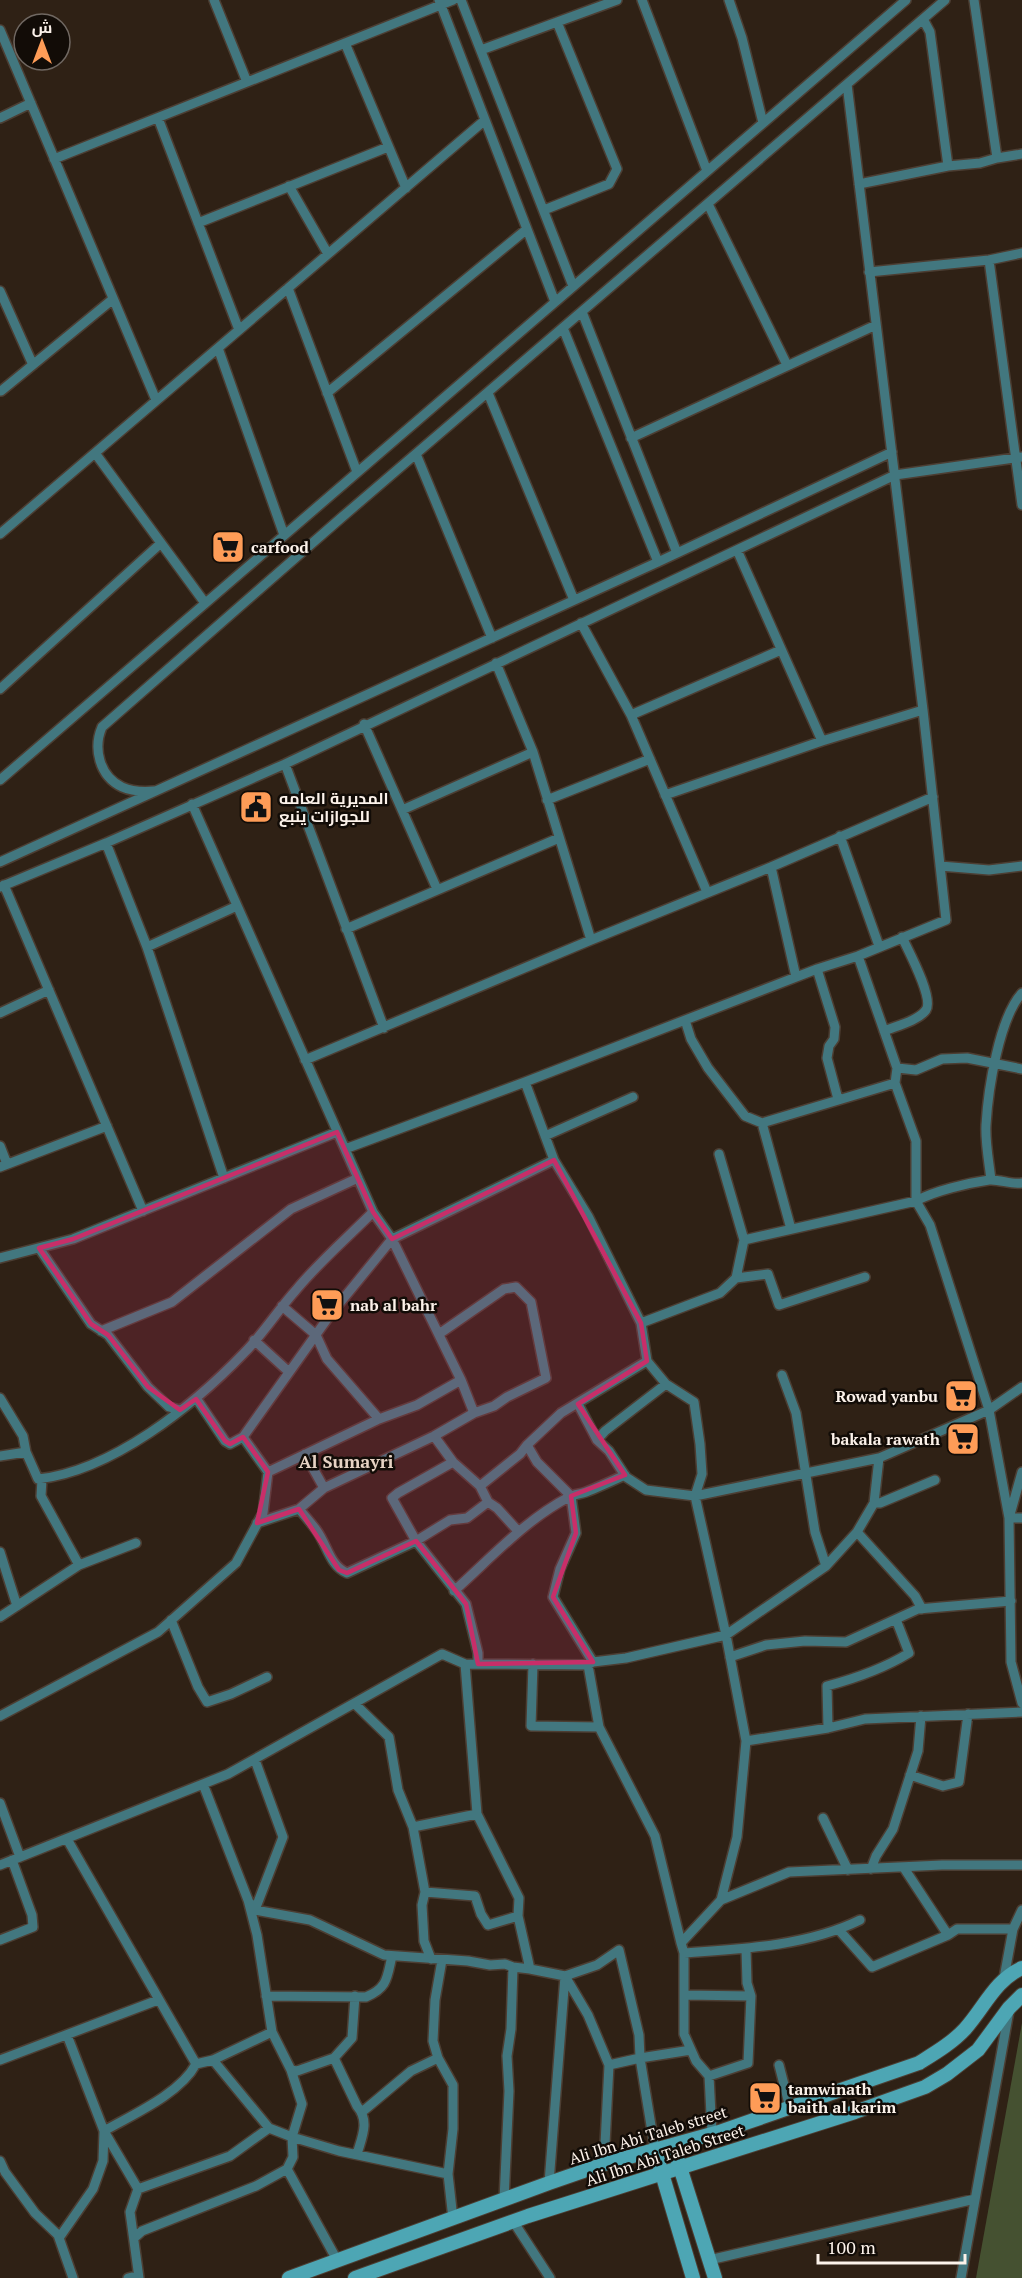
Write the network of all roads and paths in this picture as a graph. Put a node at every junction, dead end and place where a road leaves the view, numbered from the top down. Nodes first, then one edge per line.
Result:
1 (214, 0) edge
2 (453, 0) edge
3 (461, 0) edge
4 (617, 0) edge
5 (642, 0) edge
6 (729, 0) edge
7 (945, 0) edge
8 (974, 0) edge
9 (902, 1) edge
10 (440, 3) edge
11 (923, 19) junction
12 (557, 22) junction
13 (0, 30) edge
14 (345, 43) junction
15 (481, 50) junction
16 (247, 82) junction
17 (847, 84) junction
18 (31, 103) junction
19 (0, 118) edge
20 (158, 118) junction
21 (485, 120) junction
22 (763, 123) junction
23 (388, 147) junction
24 (1022, 154) edge
25 (997, 158) junction
26 (54, 159) junction
27 (948, 166) junction
28 (707, 171) junction
29 (859, 184) junction
30 (289, 186) junction
31 (405, 188) junction
32 (708, 204) junction
33 (544, 210) junction
34 (198, 223) junction
35 (527, 229) junction
36 (328, 254) junction
37 (1022, 254) edge
38 (989, 260) junction
39 (869, 272) junction
40 (573, 286) junction
41 (288, 288) junction
42 (0, 291) edge
43 (113, 299) junction
44 (555, 302) junction
45 (582, 312) junction
46 (876, 325) junction
47 (563, 328) junction
48 (239, 330) junction
49 (218, 348) junction
50 (33, 365) junction
51 (787, 365) junction
52 (1, 391) edge
53 (327, 393) junction
54 (488, 393) junction
55 (156, 400) junction
56 (632, 438) junction
57 (892, 452) junction
58 (95, 453) junction
59 (416, 454) junction
60 (1018, 457) edge
61 (357, 472) junction
62 (895, 475) junction
63 (1022, 505) edge
64 (0, 533) edge
65 (284, 536) junction
66 (161, 543) junction
67 (737, 550) junction
68 (677, 553) junction
69 (658, 562) junction
70 (574, 600) junction
71 (205, 603) junction
72 (581, 623) junction
73 (492, 638) junction
74 (781, 650) junction
75 (496, 663) junction
76 (0, 689) edge
77 (923, 710) junction
78 (631, 715) junction
79 (364, 724) junction
80 (822, 741) junction
81 (533, 752) junction
82 (650, 759) junction
83 (285, 764) junction
84 (0, 780) edge
85 (154, 792) junction
86 (665, 795) junction
87 (933, 797) junction
88 (547, 800) junction
89 (192, 804) junction
90 (402, 810) junction
91 (840, 836) junction
92 (559, 838) junction
93 (106, 843) junction
94 (0, 862) edge
95 (940, 866) junction
96 (1022, 866) edge
97 (771, 867) junction
98 (2, 886) edge
99 (437, 890) junction
100 (707, 892) junction
101 (237, 906) junction
102 (346, 929) junction
103 (902, 937) junction
104 (591, 940) junction
105 (879, 946) junction
106 (147, 947) junction
107 (858, 956) junction
108 (817, 969) junction
109 (796, 977) junction
110 (49, 990) junction
111 (1022, 993) edge
112 (0, 1012) edge
113 (686, 1020) junction
114 (384, 1028) junction
115 (884, 1031) junction
116 (305, 1060) junction
117 (994, 1062) junction
118 (897, 1068) junction
119 (1022, 1069) edge
120 (525, 1082) junction
121 (895, 1083) junction
122 (633, 1097) dead end
123 (838, 1099) junction
124 (762, 1123) junction
125 (107, 1126) junction
126 (338, 1132) junction
127 (545, 1136) junction
128 (0, 1146) edge
129 (345, 1149) junction
130 (719, 1154) dead end
131 (554, 1160) junction
132 (4, 1165) edge
133 (224, 1178) junction
134 (358, 1178) junction
135 (991, 1180) junction
136 (1022, 1184) edge
137 (916, 1201) junction
138 (143, 1211) junction
139 (373, 1212) junction
140 (791, 1229) junction
141 (392, 1239) junction
142 (744, 1240) junction
143 (39, 1248) junction
144 (0, 1258) edge
145 (865, 1277) dead end
146 (736, 1278) junction
147 (282, 1306) junction
148 (641, 1323) junction
149 (101, 1331) junction
150 (439, 1334) junction
151 (316, 1335) junction
152 (254, 1340) junction
153 (647, 1361) junction
154 (289, 1372) junction
155 (782, 1375) dead end
156 (461, 1380) junction
157 (666, 1384) junction
158 (1022, 1387) edge
159 (0, 1398) edge
160 (196, 1398) junction
161 (578, 1404) junction
162 (180, 1410) junction
163 (989, 1410) junction
164 (474, 1413) junction
165 (379, 1419) junction
166 (434, 1436) junction
167 (243, 1437) junction
168 (597, 1440) junction
169 (527, 1444) junction
170 (26, 1452) junction
171 (305, 1454) junction
172 (0, 1456) edge
173 (879, 1458) junction
174 (453, 1462) junction
175 (268, 1472) junction
176 (1022, 1472) edge
177 (806, 1474) junction
178 (625, 1475) junction
179 (42, 1479) junction
180 (934, 1480) dead end
181 (480, 1486) junction
182 (324, 1488) junction
183 (570, 1496) junction
184 (696, 1496) junction
185 (488, 1502) junction
186 (874, 1503) junction
187 (299, 1509) junction
188 (1009, 1518) junction
189 (1022, 1518) edge
190 (257, 1523) junction
191 (518, 1531) junction
192 (857, 1532) junction
193 (416, 1540) junction
194 (136, 1543) dead end
195 (0, 1552) edge
196 (2, 1565) edge
197 (80, 1565) junction
198 (826, 1566) junction
199 (454, 1591) junction
200 (1011, 1601) junction
201 (17, 1606) junction
202 (922, 1609) junction
203 (0, 1617) edge
204 (171, 1620) junction
205 (897, 1622) dead end
206 (726, 1635) junction
207 (730, 1657) junction
208 (1011, 1662) junction
209 (1022, 1662) edge
210 (590, 1663) junction
211 (465, 1664) junction
212 (478, 1664) junction
213 (533, 1664) junction
214 (267, 1677) dead end
215 (1022, 1703) edge
216 (355, 1704) junction
217 (1022, 1712) edge
218 (968, 1714) junction
219 (0, 1716) edge
220 (921, 1716) junction
221 (599, 1727) junction
222 (828, 1728) junction
223 (746, 1741) junction
224 (255, 1760) junction
225 (910, 1775) junction
226 (203, 1784) junction
227 (0, 1803) edge
228 (477, 1814) junction
229 (823, 1818) dead end
230 (412, 1827) junction
231 (67, 1839) junction
232 (16, 1858) junction
233 (0, 1864) edge
234 (1022, 1865) edge
235 (904, 1868) junction
236 (871, 1869) junction
237 (848, 1870) junction
238 (425, 1892) junction
239 (248, 1900) junction
240 (721, 1900) junction
241 (255, 1910) junction
242 (1022, 1910) edge
243 (518, 1916) junction
244 (860, 1920) dead end
245 (1013, 1929) junction
246 (839, 1930) junction
247 (948, 1935) junction
248 (0, 1940) edge
249 (681, 1943) junction
250 (746, 1949) junction
251 (684, 1953) junction
252 (392, 1956) junction
253 (431, 1959) junction
254 (442, 1960) junction
255 (513, 1967) junction
256 (1022, 1968) edge
257 (530, 1969) junction
258 (565, 1976) junction
259 (1004, 1978) junction
260 (684, 1995) junction
261 (1022, 1995) edge
262 (266, 1996) junction
263 (355, 1996) junction
264 (751, 1996) junction
265 (158, 2000) junction
266 (1009, 2008) junction
267 (272, 2031) junction
268 (67, 2035) junction
269 (692, 2050) junction
270 (334, 2058) junction
271 (438, 2058) junction
272 (640, 2058) junction
273 (0, 2060) edge
274 (213, 2060) junction
275 (195, 2064) junction
276 (609, 2065) junction
277 (780, 2065) dead end
278 (291, 2070) junction
279 (709, 2076) junction
280 (790, 2108) junction
281 (362, 2112) junction
282 (269, 2128) junction
283 (104, 2131) junction
284 (712, 2134) junction
285 (292, 2137) junction
286 (673, 2145) junction
287 (655, 2150) junction
288 (357, 2154) junction
289 (0, 2161) edge
290 (604, 2164) junction
291 (680, 2168) junction
292 (286, 2169) junction
293 (3, 2173) edge
294 (662, 2173) junction
295 (448, 2174) junction
296 (549, 2183) junction
297 (138, 2189) junction
298 (975, 2199) junction
299 (504, 2200) junction
300 (453, 2219) junction
301 (513, 2221) junction
302 (59, 2238) junction
303 (134, 2238) junction
304 (337, 2260) junction
305 (709, 2260) junction
306 (73, 2278) edge
307 (133, 2278) edge
308 (289, 2278) edge
309 (355, 2278) edge
310 (550, 2278) edge
311 (693, 2278) edge
312 (715, 2278) edge
313 (961, 2278) edge

1 - 16 street
2 - 10 street
3 - 15 street
4 - 12 street
5 - 28 street
6 - 22 street
7 - 11 street
8 - 25 street
9 - 22 street
10 - 14 street
10 - 21 street
11 - 17 street
11 - 27 street
12 - 15 street
12 - 33 street
13 - 18 street
14 - 16 street
14 - 23 street
15 - 33 street
16 - 20 street
17 - 29 street
17 - 32 street
18 - 19 street
18 - 26 street
20 - 26 street
20 - 34 street
21 - 31 street
21 - 35 street
22 - 28 street
23 - 30 street
23 - 31 street
24 - 25 street
25 - 27 street
26 - 43 street
27 - 29 street
28 - 40 street
29 - 39 street
30 - 34 street
30 - 36 street
31 - 36 street
32 - 45 street
32 - 51 street
33 - 40 street
34 - 48 street
35 - 44 street
35 - 53 street
36 - 41 street
37 - 38 street
38 - 39 street
38 - 60 street
39 - 46 street
40 - 44 street
41 - 48 street
41 - 53 street
42 - 50 street
43 - 50 street
43 - 55 street
44 - 61 street
45 - 47 street
45 - 56 street
46 - 51 street
46 - 57 street
47 - 54 street
47 - 69 street
48 - 49 street
49 - 55 street
49 - 65 street
50 - 52 street
51 - 56 street
53 - 61 street
54 - 59 street
54 - 70 street
55 - 58 street
56 - 68 street
57 - 62 street
57 - 68 street
58 - 64 street
58 - 66 street
59 - 73 street
59 - 85 street
60 - 62 street
60 - 63 street
61 - 65 street
62 - 67 street
62 - 77 street
65 - 71 street
66 - 71 street
66 - 76 street
67 - 72 street
67 - 74 street
68 - 69 street
69 - 70 street
70 - 73 street
71 - 84 street
72 - 75 street
72 - 78 street
73 - 85 street
74 - 78 street
74 - 80 street
75 - 79 street
75 - 81 street
77 - 80 street
77 - 87 street
78 - 82 street
79 - 83 street
79 - 90 street
80 - 86 street
81 - 88 street
81 - 90 street
82 - 86 street
82 - 88 street
83 - 89 street
83 - 102 street
85 - 94 street
86 - 100 street
87 - 91 street
87 - 95 street
88 - 92 street
89 - 93 street
89 - 101 street
90 - 99 street
91 - 97 street
91 - 105 street
92 - 99 street
92 - 104 street
93 - 98 street
93 - 106 street
95 - 96 street
95 - 103 street
97 - 100 street
97 - 109 street
98 - 110 street
99 - 102 street
100 - 104 street
101 - 106 street
101 - 116 street
102 - 114 street
103 - 105 street
103 - 115 street
104 - 114 street
105 - 107 street
106 - 133 street
107 - 108 street
107 - 115 street
108 - 109 street
108 - 123 street
109 - 113 street
110 - 112 street
110 - 125 street
111 - 117 street
113 - 120 street
113 - 124 street
114 - 116 street
115 - 118 street
116 - 126 street
117 - 118 street
117 - 119 street
117 - 135 street
118 - 121 street
120 - 127 street
120 - 129 street
121 - 123 street
121 - 137 street
122 - 127 street
123 - 124 street
124 - 140 street
125 - 132 street
125 - 138 street
126 - 129 street
126 - 133 street
127 - 131 street
128 - 132 street
129 - 134 street
130 - 142 street
131 - 141 street
131 - 148 street
133 - 138 street
134 - 139 street
134 - 149 street
135 - 136 street
135 - 137 street
137 - 140 street
137 - 163 street
138 - 143 street
139 - 141 street
139 - 147 street
140 - 142 street
141 - 150 street
141 - 151 street
142 - 146 street
143 - 144 street
143 - 149 street
145 - 146 street
146 - 148 street
147 - 151 street
147 - 152 street
148 - 153 street
149 - 162 street
150 - 156 street
150 - 164 street
151 - 154 street
151 - 165 street
152 - 154 street
152 - 160 street
153 - 157 street
153 - 161 street
154 - 167 street
155 - 177 street
156 - 164 street
156 - 165 street
157 - 168 street
157 - 184 street
158 - 163 street
159 - 170 street
160 - 162 street
160 - 167 street
161 - 168 street
161 - 169 street
162 - 179 street
163 - 173 street
163 - 188 street
164 - 166 street
165 - 171 street
166 - 174 street
166 - 182 street
167 - 175 street
168 - 178 street
169 - 181 street
169 - 183 street
170 - 172 street
170 - 179 street
171 - 175 street
171 - 182 street
173 - 177 street
173 - 186 street
174 - 181 street
174 - 193 street
175 - 190 street
176 - 188 street
177 - 184 street
177 - 198 street
178 - 183 street
178 - 184 street
179 - 197 street
180 - 186 street
181 - 185 street
182 - 187 street
183 - 191 street
183 - 210 street
184 - 206 street
185 - 191 street
185 - 193 street
186 - 192 street
187 - 190 street
187 - 193 street
188 - 189 street
188 - 200 street
190 - 204 street
191 - 199 street
192 - 198 street
192 - 202 street
193 - 199 street
194 - 197 street
195 - 196 street
196 - 201 street
197 - 201 street
198 - 206 street
199 - 212 street
200 - 202 street
200 - 208 street
201 - 203 street
202 - 207 street
204 - 214 street
204 - 219 street
205 - 222 street
206 - 207 street
206 - 210 street
207 - 223 street
208 - 209 street
208 - 215 street
210 - 213 street
210 - 221 street
211 - 212 street
211 - 216 street
211 - 228 street
212 - 213 street
213 - 221 street
216 - 224 street
216 - 230 street
217 - 218 street
218 - 220 street
218 - 225 street
220 - 222 street
220 - 225 street
221 - 249 street
222 - 223 street
223 - 240 street
224 - 226 street
224 - 241 street
225 - 236 street
226 - 231 street
226 - 239 street
227 - 232 street
228 - 230 street
228 - 243 street
229 - 237 street
230 - 238 street
231 - 232 street
231 - 265 street
232 - 233 street
232 - 248 street
234 - 235 street
235 - 236 street
235 - 247 street
236 - 237 street
237 - 240 street
238 - 243 street
238 - 253 street
239 - 241 street
239 - 262 street
240 - 249 street
241 - 252 street
242 - 245 street
243 - 257 street
244 - 246 street
245 - 247 street
245 - 259 street
246 - 247 street
246 - 250 street
249 - 251 street
250 - 251 street
250 - 264 street
251 - 260 street
252 - 253 street
252 - 263 street
253 - 254 street
254 - 255 street
254 - 271 street
255 - 257 street
255 - 299 street
256 - 259 main road, Ali Ibn Abi Taleb street
257 - 258 street
258 - 272 street
258 - 276 street
258 - 296 street
259 - 280 main road, Ali Ibn Abi Taleb street
260 - 264 street
260 - 269 street
261 - 266 main road, Ali Ibn Abi Taleb Street
262 - 263 street
262 - 267 street
263 - 270 street
264 - 279 street
265 - 268 street
265 - 275 street
266 - 291 main road, Ali Ibn Abi Taleb Street
266 - 298 street
267 - 274 street
267 - 278 street
268 - 273 street
268 - 283 street
269 - 272 street
269 - 279 street
270 - 278 street
270 - 281 street
271 - 281 street
271 - 295 street
272 - 276 street
272 - 287 street
274 - 275 street
274 - 282 street
275 - 283 street
276 - 290 street
277 - 280 street
278 - 285 street
279 - 284 street
280 - 284 main road, Ali Ibn Abi Taleb street
281 - 288 street
282 - 285 street
282 - 297 street
283 - 297 street
283 - 302 street
284 - 286 main road, Ali Ibn Abi Taleb street
285 - 288 street
285 - 292 street
286 - 287 main road, Ali Ibn Abi Taleb street
286 - 291 main road
287 - 290 main road, Ali Ibn Abi Taleb street
287 - 294 main road
288 - 295 street
289 - 293 street
290 - 296 main road, Ali Ibn Abi Taleb street
291 - 294 main road, Ali Ibn Abi Taleb Street
291 - 305 main road
292 - 303 street
292 - 304 street
293 - 302 street
294 - 301 main road, Ali Ibn Abi Taleb Street
294 - 311 main road
295 - 300 street
296 - 299 main road, Ali Ibn Abi Taleb street
297 - 303 street
298 - 305 street
298 - 313 street
299 - 300 main road, Ali Ibn Abi Taleb street
300 - 304 main road, Ali Ibn Abi Taleb street
301 - 309 main road, Ali Ibn Abi Taleb Street
301 - 310 street
302 - 306 street
303 - 307 street
304 - 308 main road, Ali Ibn Abi Taleb street
305 - 312 main road

